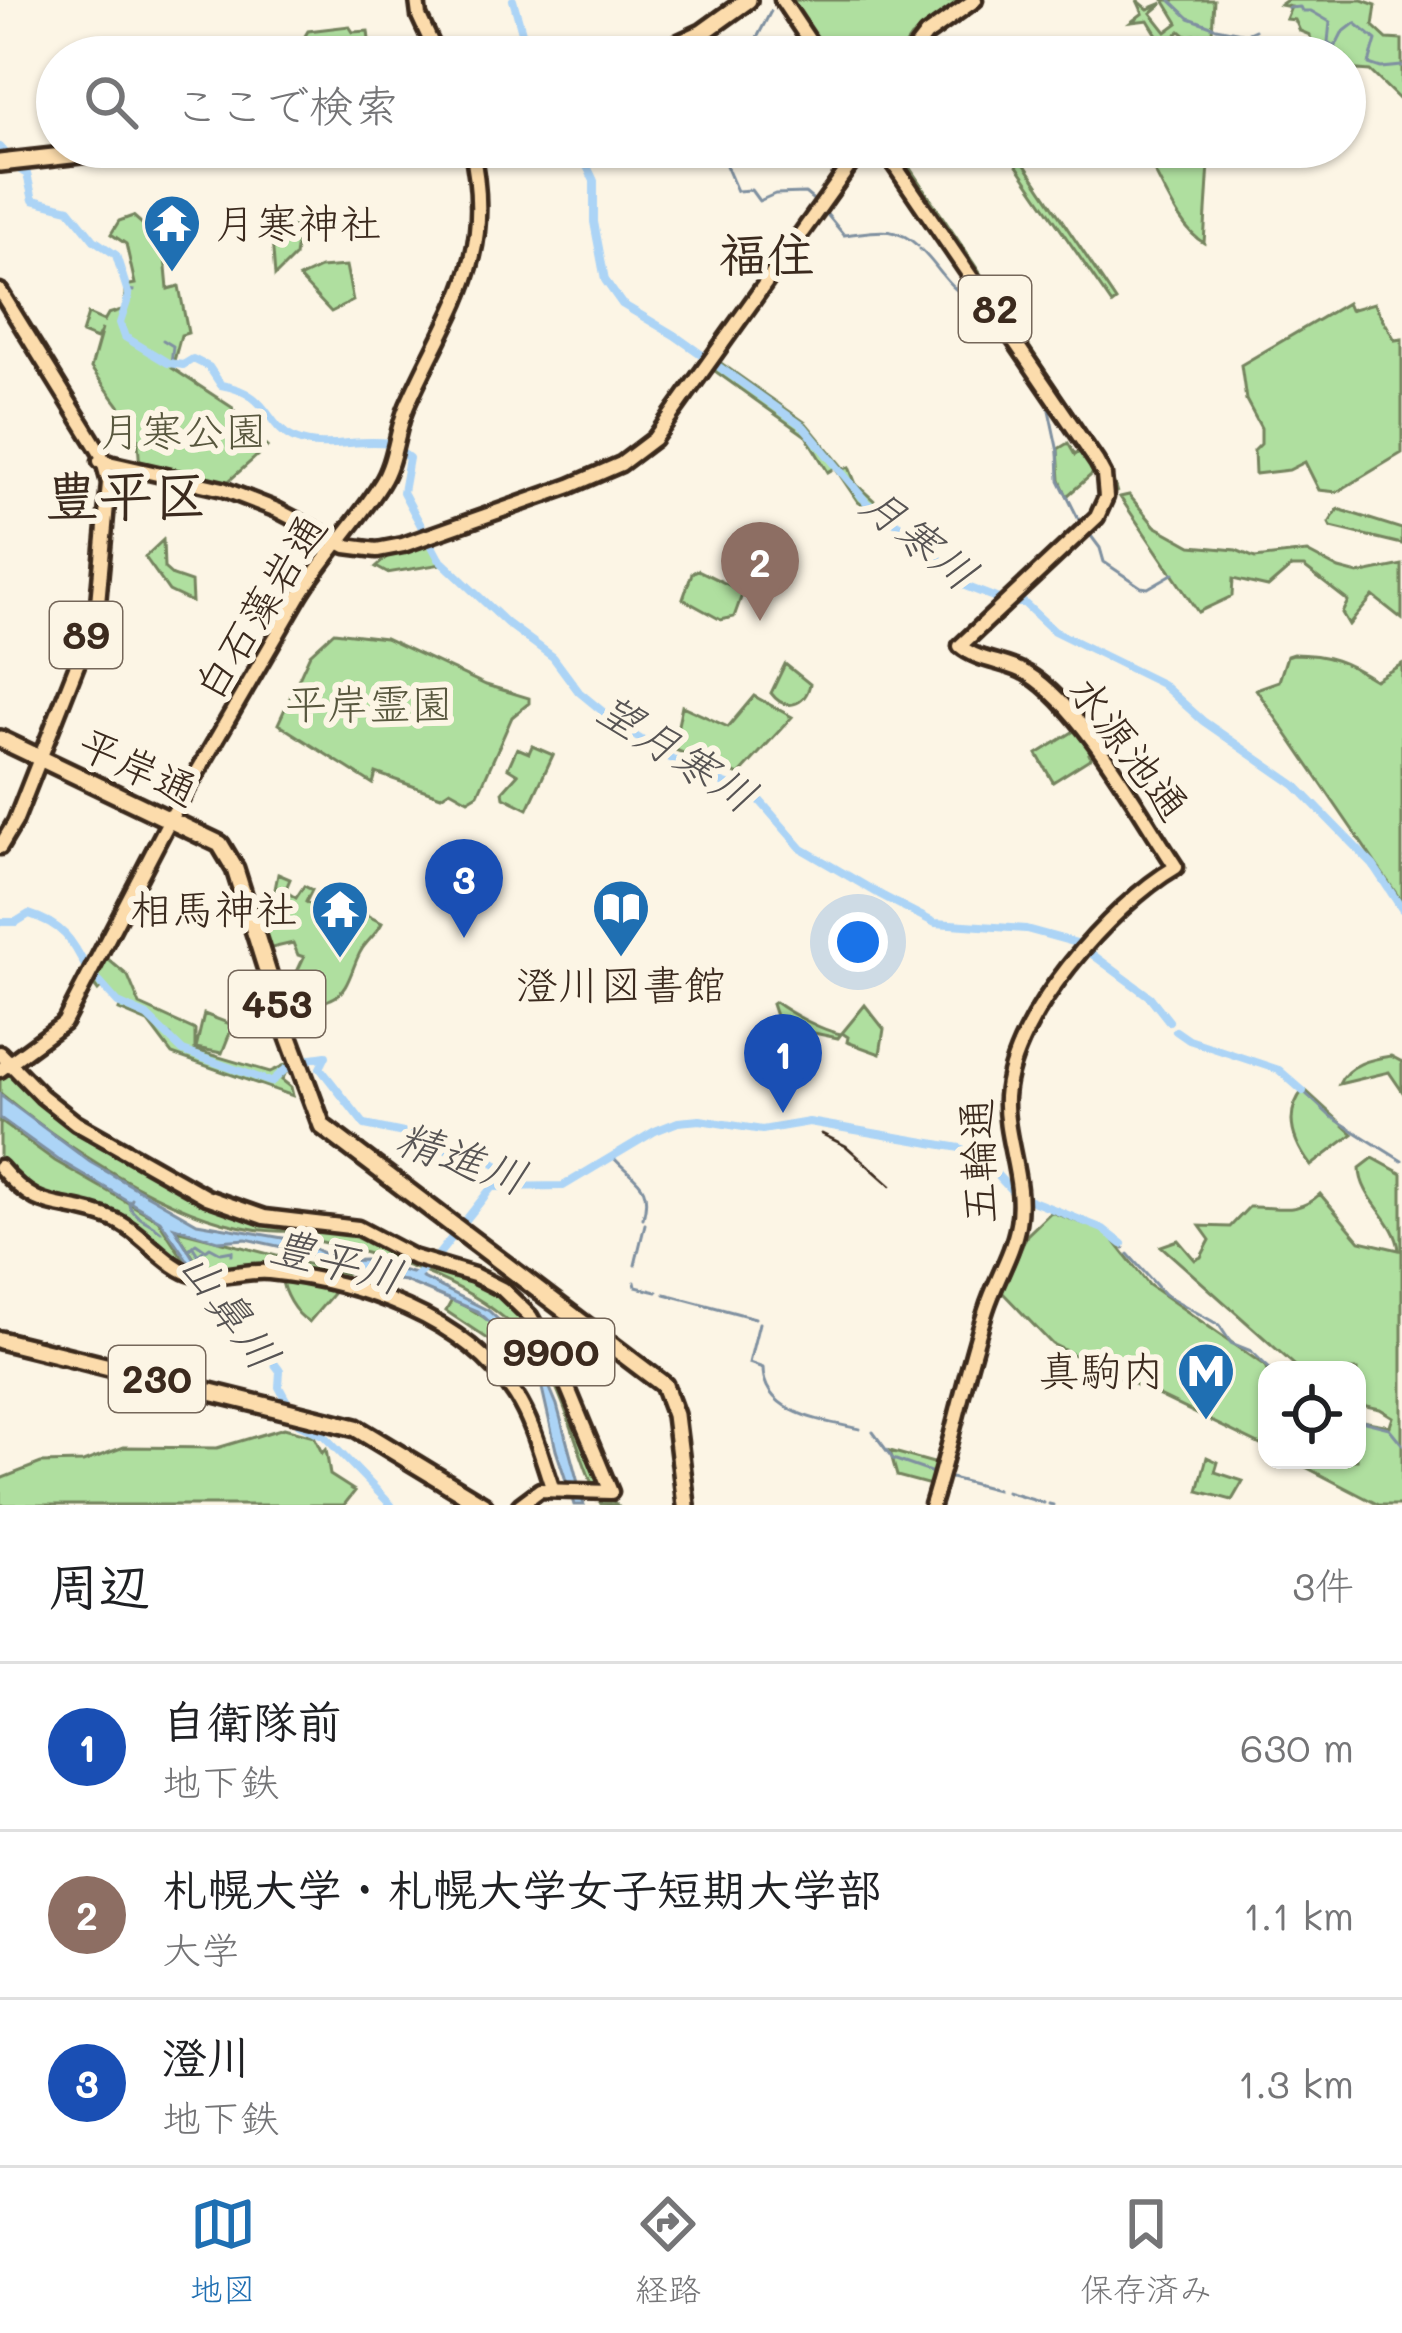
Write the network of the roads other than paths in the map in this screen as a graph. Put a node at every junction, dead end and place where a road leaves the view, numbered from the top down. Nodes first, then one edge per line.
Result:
1 (417, 0) edge
2 (748, 0) edge
3 (783, 0) edge
4 (972, 0) edge
5 (428, 36) edge
6 (696, 36) edge
7 (808, 36) edge
8 (925, 36) edge
9 (36, 159) edge
10 (0, 163) edge
11 (475, 168) edge
12 (851, 168) edge
13 (898, 168) edge
14 (0, 290) edge
15 (0, 300) edge
16 (103, 463) junction
17 (335, 543) junction
18 (0, 741) edge
19 (38, 759) junction
20 (170, 820) junction
21 (0, 844) edge
22 (1177, 867) joint
23 (4, 1062) edge
24 (0, 1167) edge
25 (0, 1340) edge
26 (547, 1472) junction
27 (537, 1490) junction
28 (555, 1490) junction
29 (483, 1505) edge
30 (520, 1505) edge
31 (686, 1505) edge
32 (932, 1505) edge

1 - 5 main road
2 - 6 highway
3 - 7 main road
4 - 8 main road
9 - 10 highway
11 - 17 main road, 白石藻岩通
12 - 17 main road
13 - 22 main road, 水源池通 / 82
14 - 16 main road, 89
15 - 16 main road, 89
16 - 17 main road
16 - 19 main road, 89
16 - 19 main road, 89
17 - 20 main road, 白石藻岩通
18 - 19 highway, 平岸通 / 453
19 - 20 highway, 平岸通 / 453
19 - 21 main road, 89
20 - 23 main road, 白石藻岩通
20 - 31 highway, 平岸通 / 453
22 - 32 main road, 五輪通 / 82
23 - 28 main road, 9900
24 - 26 main road, 9900
25 - 29 highway, 230
26 - 27 main road
26 - 28 main road, 9900
27 - 28 main road, 9900
27 - 30 main road

